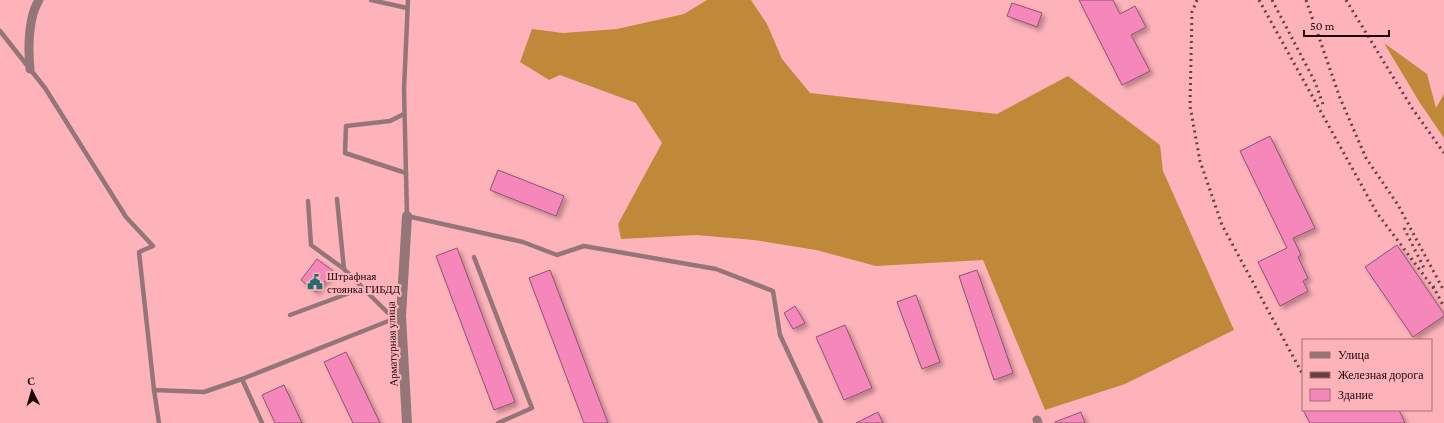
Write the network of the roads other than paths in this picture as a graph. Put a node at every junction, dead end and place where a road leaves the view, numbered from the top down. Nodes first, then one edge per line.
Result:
1 (39, 0) edge
2 (371, 0) edge
3 (408, 0) edge
4 (407, 8) junction
5 (0, 31) edge
6 (30, 69) junction
7 (404, 114) junction
8 (406, 173) junction
9 (337, 199) dead end
10 (308, 201) dead end
11 (407, 216) junction
12 (474, 257) dead end
13 (344, 269) junction
14 (363, 288) junction
15 (290, 315) dead end
16 (401, 316) junction
17 (242, 379) junction
18 (154, 390) junction
19 (159, 423) edge
20 (262, 423) edge
21 (407, 423) edge
22 (498, 423) edge
23 (821, 423) edge

1 - 6 street
2 - 4 lane
3 - 4 lane
4 - 7 lane
5 - 6 lane
6 - 18 lane
7 - 8 lane
7 - 8 lane
8 - 11 lane
9 - 13 lane
10 - 13 lane
11 - 16 street, Арматурная улица
11 - 23 lane
12 - 22 lane
13 - 14 lane
14 - 15 lane
14 - 16 lane
16 - 17 lane
16 - 21 street, Арматурная улица
17 - 18 lane
17 - 20 lane
18 - 19 lane

